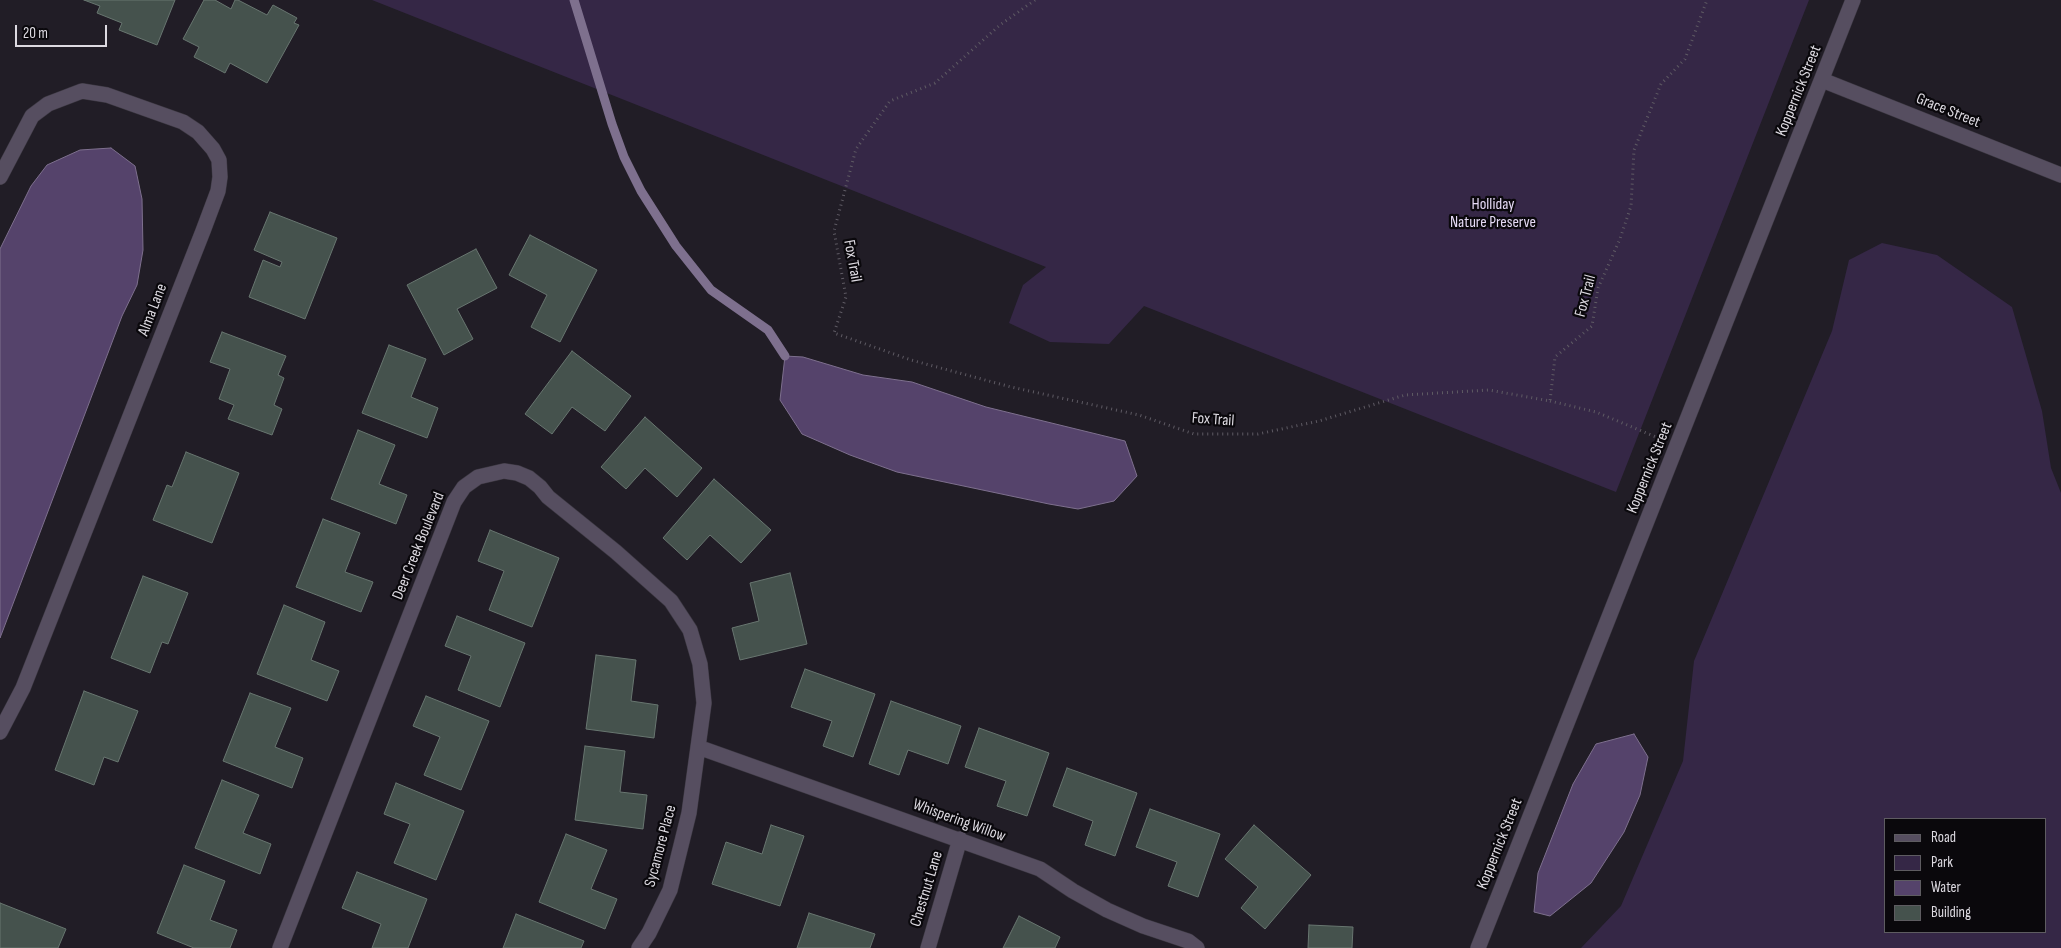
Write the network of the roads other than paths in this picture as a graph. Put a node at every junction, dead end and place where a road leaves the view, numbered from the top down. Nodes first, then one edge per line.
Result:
1 (1853, 0) edge
2 (1822, 80) junction
3 (2061, 175) edge
4 (0, 177) edge
5 (0, 732) edge
6 (698, 747) junction
7 (960, 839) junction
8 (280, 948) edge
9 (639, 948) edge
10 (928, 948) edge
11 (1197, 948) edge
12 (1478, 948) edge

1 - 2 street, Koppernick Street
2 - 3 street, Grace Street
2 - 12 street, Koppernick Street
4 - 5 street, Alma Lane
6 - 7 street, Whispering Willow
6 - 8 street, Deer Creek Boulevard
6 - 9 street, Sycamore Place
7 - 10 street, Chestnut Lane
7 - 11 street, Whispering Willow

